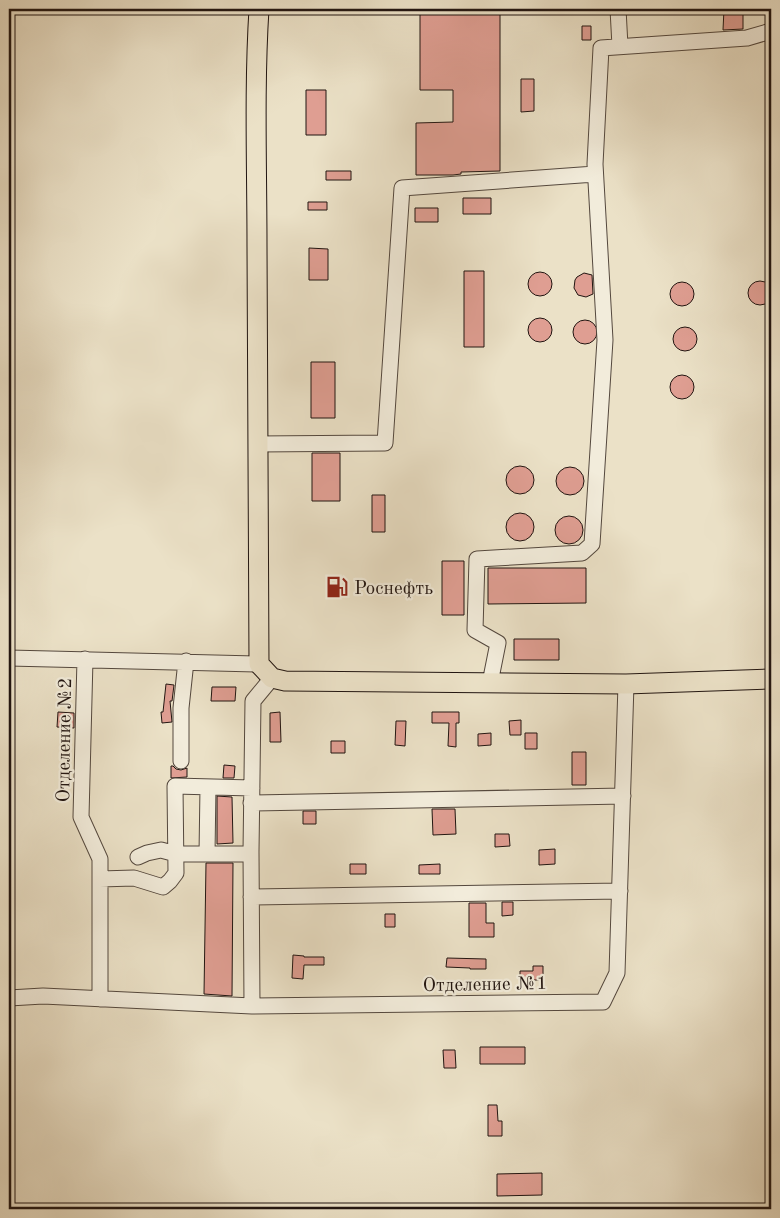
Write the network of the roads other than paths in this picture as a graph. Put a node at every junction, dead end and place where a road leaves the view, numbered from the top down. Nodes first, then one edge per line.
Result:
1 (259, 9) edge
2 (618, 9) edge
3 (771, 31) edge
4 (620, 46) junction
5 (595, 174) junction
6 (257, 444) junction
7 (9, 658) edge
8 (85, 659) junction
9 (186, 661) junction
10 (259, 664) junction
11 (272, 678) junction
12 (771, 679) edge
13 (490, 683) junction
14 (626, 684) junction
15 (181, 761) dead end
16 (208, 787) junction
17 (252, 795) junction
18 (622, 796) junction
19 (176, 854) junction
20 (207, 854) junction
21 (251, 854) junction
22 (138, 857) dead end
23 (100, 878) junction
24 (620, 891) junction
25 (251, 897) junction
26 (9, 998) edge
27 (100, 998) junction
28 (252, 1006) junction

1 - 6 main road
2 - 4 street
3 - 4 street
4 - 5 street
5 - 6 street
5 - 13 street
6 - 10 main road
7 - 8 street
8 - 9 street
8 - 23 street, Отделение №2
9 - 10 street
9 - 15 street
10 - 11 main road
11 - 13 main road
11 - 17 street
12 - 14 main road
13 - 14 main road
14 - 18 street, Отделение №1
16 - 17 street
16 - 19 street
16 - 20 street
17 - 18 street
17 - 21 street
18 - 24 street, Отделение №1
19 - 20 street
19 - 22 street
19 - 23 street
20 - 21 street
21 - 25 street
23 - 27 street, Отделение №2
24 - 25 street
24 - 28 street, Отделение №1
25 - 28 street
26 - 27 street
27 - 28 street

